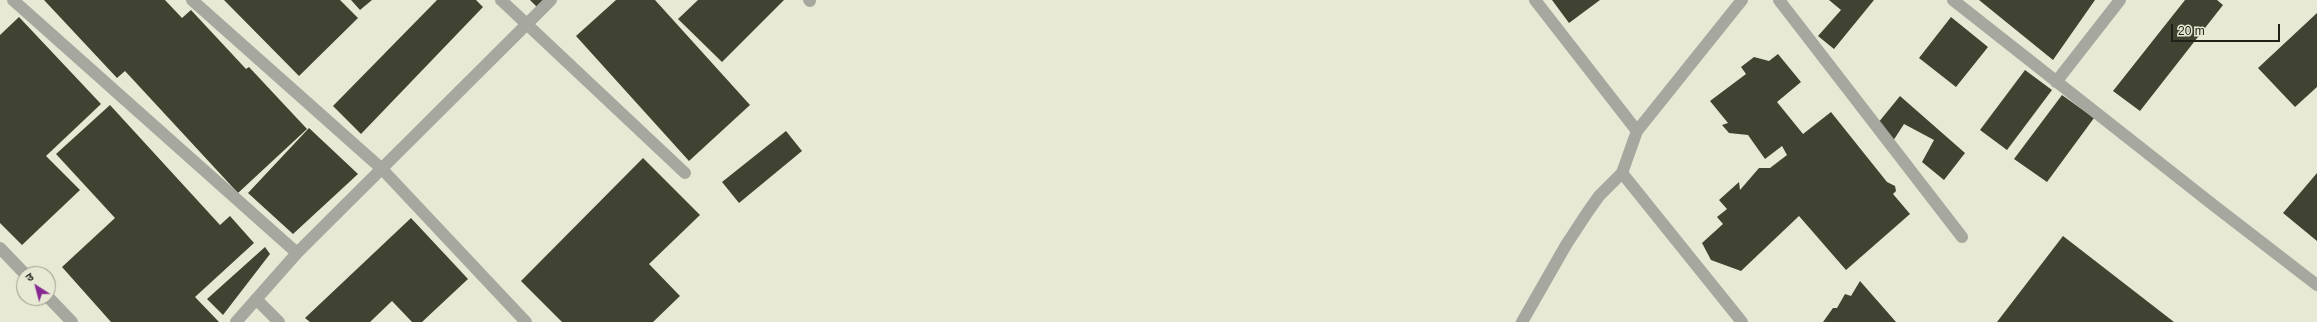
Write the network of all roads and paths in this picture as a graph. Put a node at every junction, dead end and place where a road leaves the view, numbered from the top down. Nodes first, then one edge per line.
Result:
1 (13, 0) edge
2 (192, 0) edge
3 (501, 0) edge
4 (551, 0) edge
5 (1535, 0) edge
6 (1742, 0) edge
7 (1778, 0) edge
8 (1953, 0) edge
9 (2120, 0) edge
10 (527, 24) junction
11 (2056, 82) junction
12 (1636, 130) junction
13 (382, 169) junction
14 (685, 173) dead end
15 (1622, 173) junction
16 (1962, 237) dead end
17 (0, 248) edge
18 (297, 253) junction
19 (17, 266) edge
20 (2317, 285) edge
21 (256, 299) junction
22 (56, 306) edge
23 (72, 322) edge
24 (236, 322) edge
25 (279, 322) edge
26 (526, 322) edge
27 (1522, 322) edge
28 (1742, 322) edge

1 - 18 street
2 - 13 street
3 - 10 street
4 - 10 street
5 - 12 street
6 - 12 street
7 - 16 street
8 - 11 street
9 - 11 street
10 - 13 street
10 - 14 street
11 - 20 street
12 - 15 street
13 - 18 street
13 - 26 street
15 - 27 street
15 - 28 street
17 - 19 street
18 - 21 street
21 - 24 street
21 - 25 street
22 - 23 street

